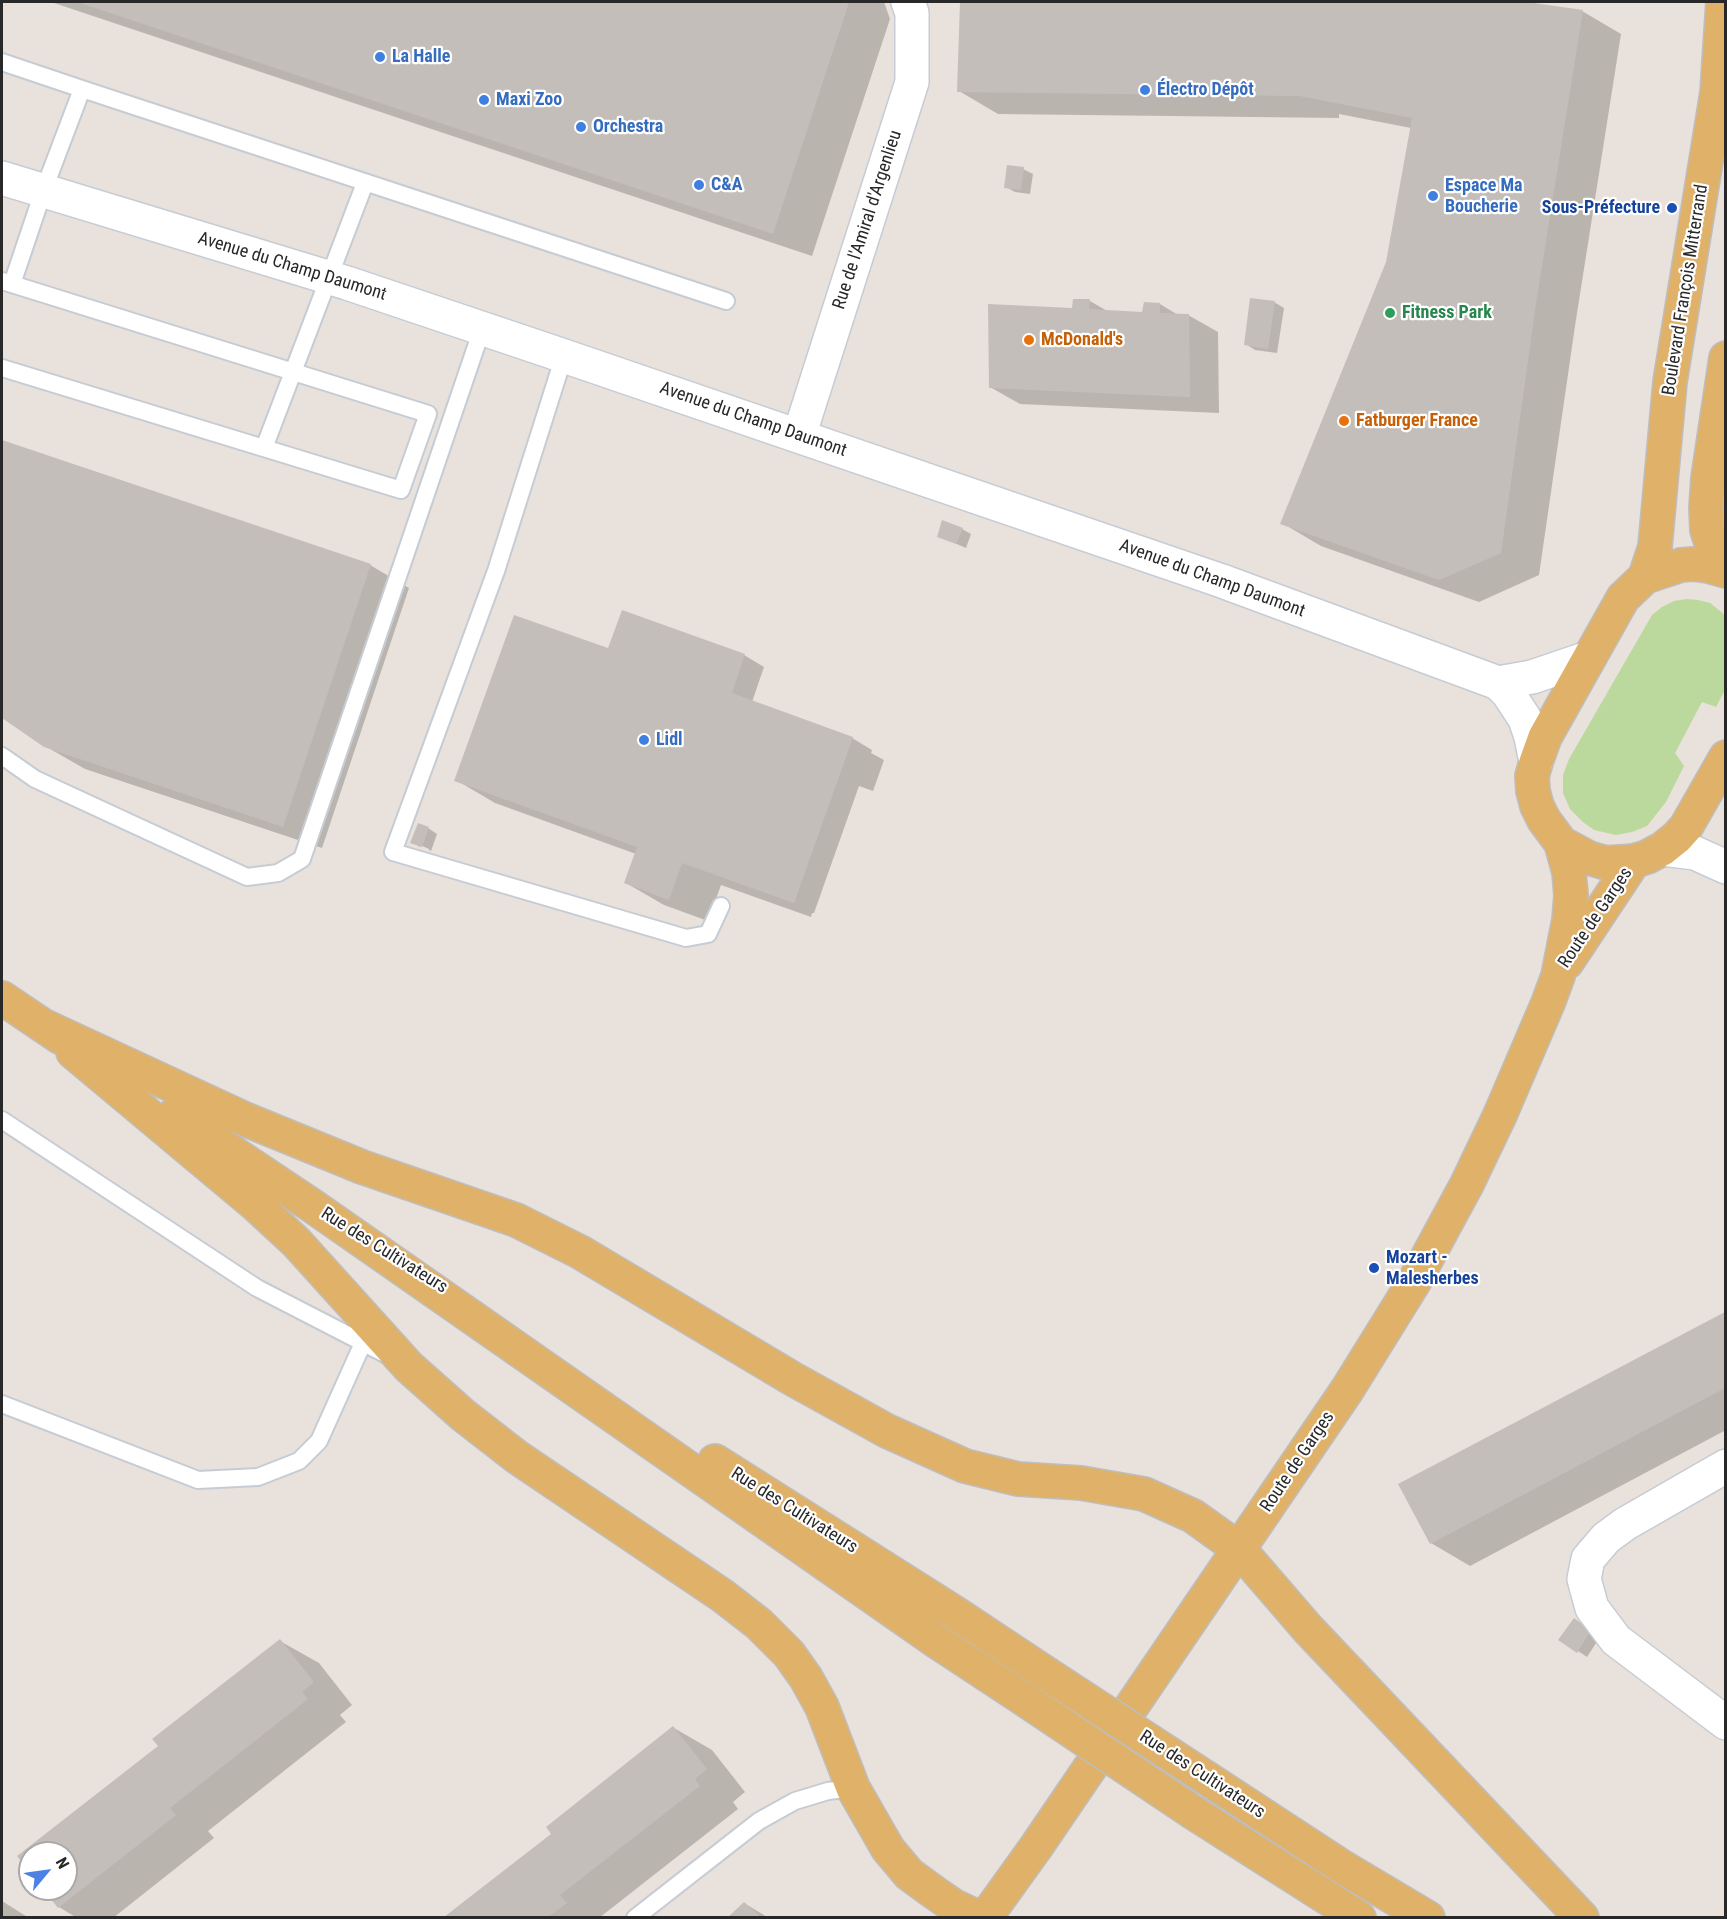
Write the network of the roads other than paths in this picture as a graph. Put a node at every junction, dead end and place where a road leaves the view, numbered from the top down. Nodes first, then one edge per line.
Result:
1 (908, 2) edge
2 (1723, 2) edge
3 (2, 63) edge
4 (82, 89) junction
5 (2, 178) edge
6 (365, 183) junction
7 (43, 192) junction
8 (328, 277) junction
9 (7, 283) edge
10 (726, 302) dead end
11 (482, 329) junction
12 (564, 356) junction
13 (1725, 358) edge
14 (2, 368) edge
15 (292, 372) junction
16 (799, 436) junction
17 (264, 448) junction
18 (1725, 571) edge
19 (1645, 577) junction
20 (1588, 658) junction
21 (1498, 683) junction
22 (2, 756) edge
23 (1725, 757) edge
24 (1536, 762) junction
25 (1692, 838) junction
26 (1561, 843) junction
27 (1648, 855) junction
28 (1725, 867) edge
29 (721, 906) dead end
30 (1558, 976) junction
31 (2, 998) edge
32 (42, 1026) junction
33 (2, 1120) edge
34 (314, 1207) junction
35 (363, 1342) junction
36 (409, 1367) junction
37 (2, 1404) edge
38 (1725, 1466) edge
39 (1239, 1549) junction
40 (1725, 1724) edge
41 (853, 1788) junction
42 (635, 1917) edge
43 (979, 1917) edge
44 (986, 1917) edge
45 (1359, 1917) edge
46 (1428, 1917) edge
47 (1582, 1917) edge

1 - 16 street, Rue de l'Amiral d'Argenlieu
2 - 19 main road, Boulevard François Mitterrand
3 - 4 lane
4 - 6 lane
4 - 7 lane
5 - 7 street, Avenue du Champ Daumont
6 - 8 lane
6 - 10 lane
7 - 8 street, Avenue du Champ Daumont
7 - 9 lane
8 - 11 street, Avenue du Champ Daumont
8 - 15 lane
9 - 15 lane
11 - 12 street, Avenue du Champ Daumont
11 - 22 lane
12 - 16 street, Avenue du Champ Daumont
12 - 29 lane
13 - 18 main road
14 - 17 lane
15 - 17 lane
15 - 17 lane
16 - 21 street, Avenue du Champ Daumont
18 - 19 main road
19 - 20 main road
20 - 21 street
20 - 24 main road
21 - 24 street
23 - 25 main road, Route de Garges
24 - 26 main road
25 - 27 main road, Route de Garges
25 - 28 street
26 - 27 main road
26 - 30 main road, Route de Garges
27 - 30 main road, Route de Garges
30 - 39 main road, Route de Garges
31 - 32 main road
32 - 34 main road
32 - 36 main road
32 - 39 main road
33 - 35 lane
34 - 45 main road, Rue des Cultivateurs, bridge
34 - 46 main road, Rue des Cultivateurs, bridge
35 - 36 lane
35 - 37 lane
36 - 41 main road
38 - 40 street
39 - 44 main road, Route de Garges
39 - 47 main road
41 - 42 lane
41 - 43 main road

